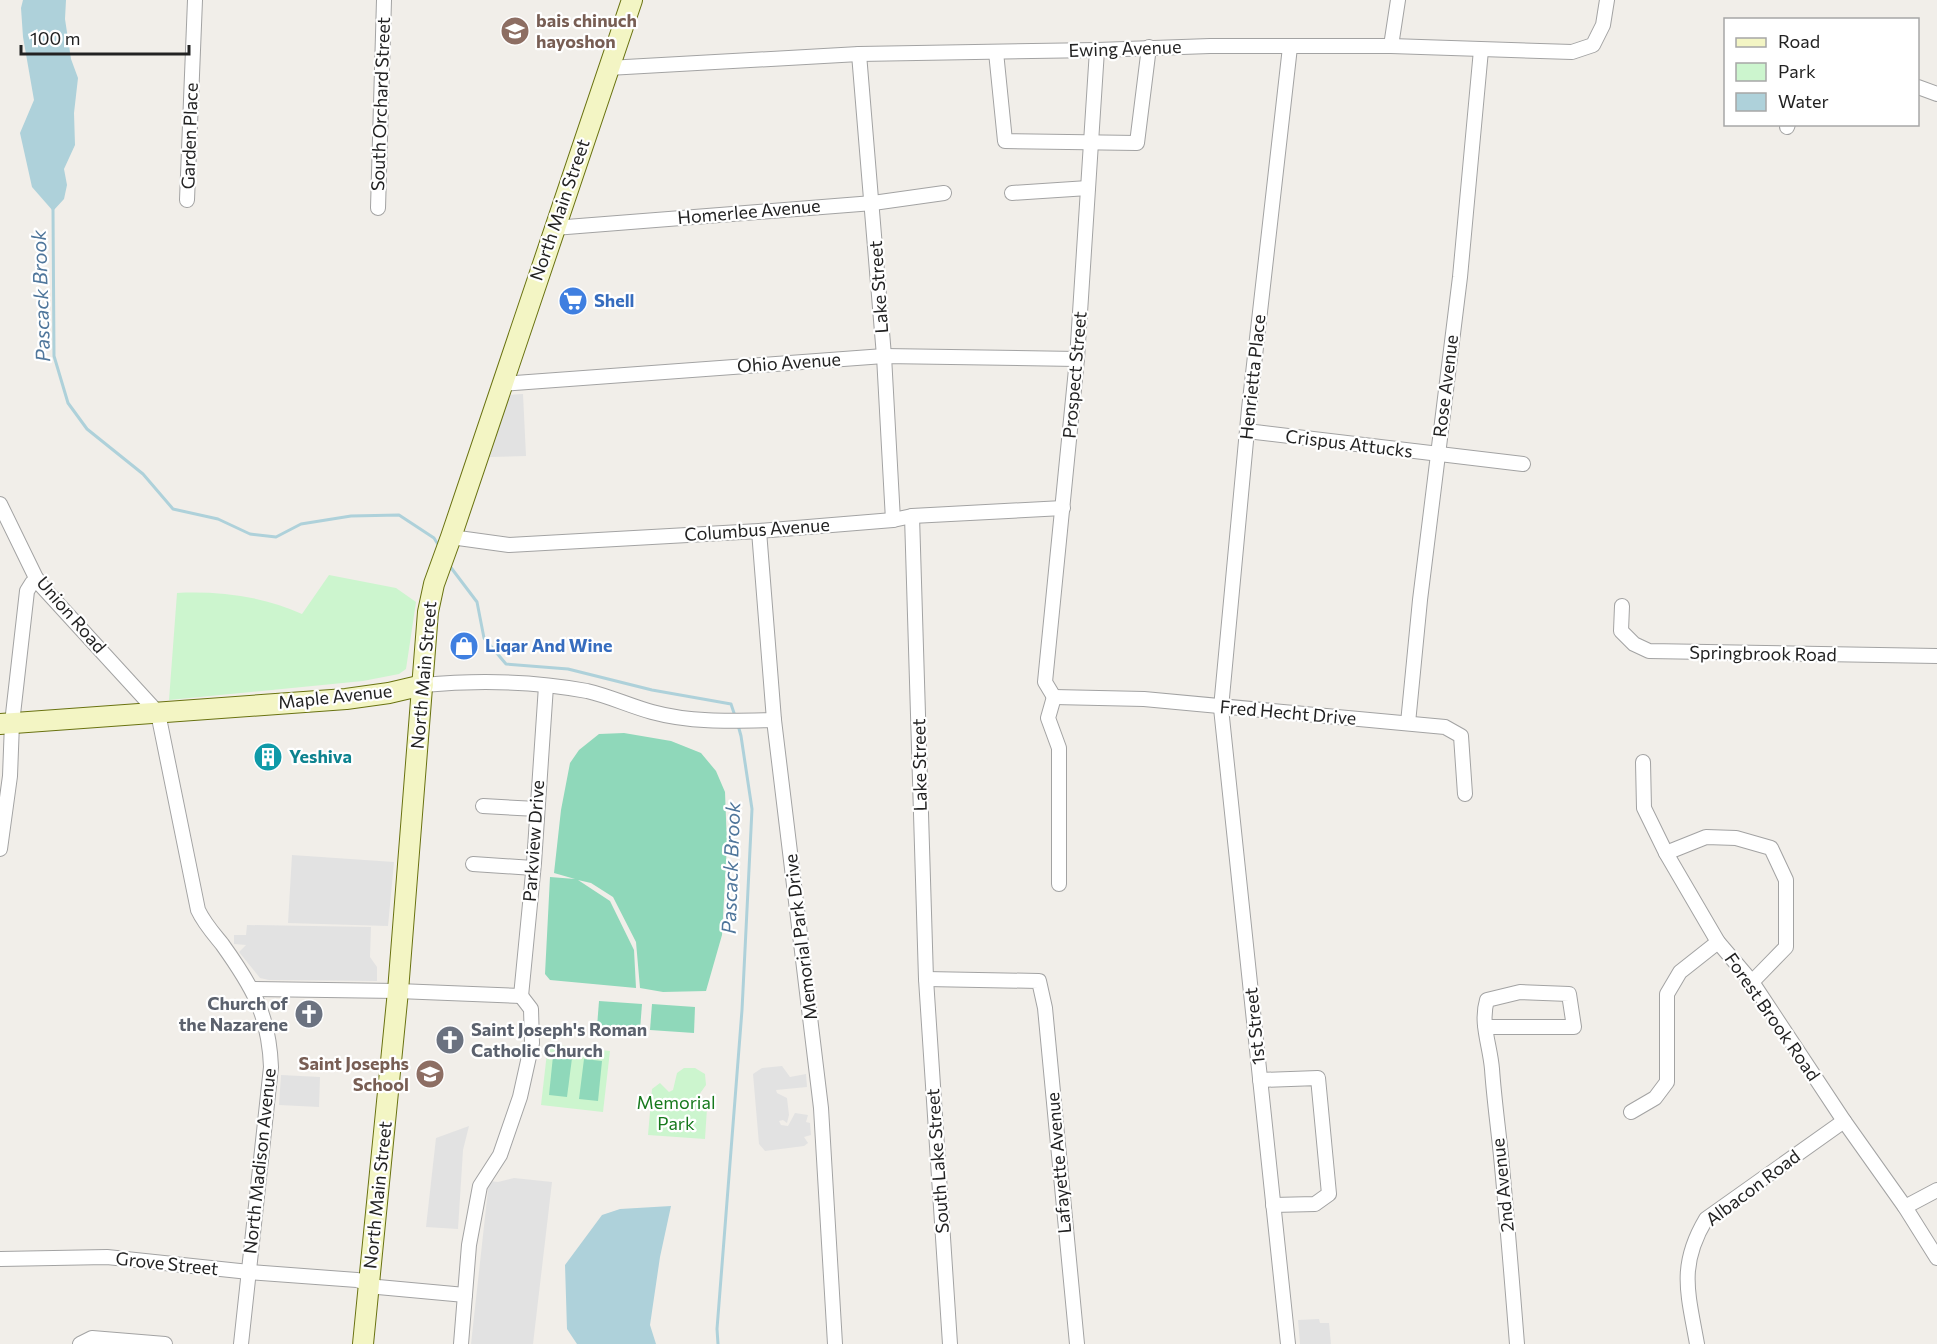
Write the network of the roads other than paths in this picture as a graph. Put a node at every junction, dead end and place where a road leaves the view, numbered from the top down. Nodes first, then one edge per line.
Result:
1 (195, 0) edge
2 (384, 0) edge
3 (632, 0) edge
4 (1398, 0) edge
5 (1607, 0) edge
6 (1391, 46) junction
7 (1290, 47) junction
8 (1149, 48) junction
9 (1097, 50) junction
10 (1481, 50) junction
11 (996, 52) junction
12 (859, 54) junction
13 (608, 68) junction
14 (1919, 88) edge
15 (1937, 94) edge
16 (1090, 142) junction
17 (1088, 188) junction
18 (944, 193) dead end
19 (1012, 193) dead end
20 (187, 200) dead end
21 (873, 202) junction
22 (378, 208) dead end
23 (554, 228) junction
24 (884, 356) junction
25 (1077, 359) junction
26 (502, 384) junction
27 (1247, 431) junction
28 (1438, 455) junction
29 (1523, 464) dead end
30 (0, 504) edge
31 (1063, 508) junction
32 (912, 516) junction
33 (893, 520) junction
34 (759, 531) junction
35 (447, 549) junction
36 (37, 579) junction
37 (1622, 606) dead end
38 (1937, 656) edge
39 (423, 685) junction
40 (546, 686) junction
41 (1054, 697) junction
42 (1221, 708) junction
43 (158, 713) junction
44 (774, 720) junction
45 (1408, 723) junction
46 (6, 724) edge
47 (1642, 762) dead end
48 (1465, 794) dead end
49 (483, 806) dead end
50 (537, 809) junction
51 (0, 849) edge
52 (1666, 853) junction
53 (474, 864) dead end
54 (533, 868) junction
55 (1059, 884) dead end
56 (1718, 942) junction
57 (926, 979) junction
58 (1752, 982) junction
59 (253, 989) junction
60 (398, 991) junction
61 (521, 996) junction
62 (1485, 1027) junction
63 (1260, 1080) junction
64 (1631, 1112) dead end
65 (1844, 1121) junction
66 (1937, 1190) edge
67 (1273, 1205) junction
68 (1905, 1207) junction
69 (1937, 1258) edge
70 (0, 1259) edge
71 (249, 1272) junction
72 (369, 1284) junction
73 (465, 1295) junction
74 (86, 1341) edge
75 (165, 1344) edge
76 (242, 1344) edge
77 (363, 1344) edge
78 (460, 1344) edge
79 (835, 1344) edge
80 (950, 1344) edge
81 (1077, 1344) edge
82 (1288, 1344) edge
83 (1517, 1344) edge
84 (1697, 1344) edge

1 - 20 street, Garden Place
2 - 22 street, South Orchard Street
3 - 13 main road, North Main Street
4 - 6 street
5 - 10 street, Ewing Avenue
6 - 7 street, Ewing Avenue
6 - 10 street, Ewing Avenue
7 - 8 street, Ewing Avenue
7 - 27 street, Henrietta Place
8 - 9 street, Ewing Avenue
8 - 16 street
9 - 11 street, Ewing Avenue
9 - 16 street, Prospect Street
10 - 28 street, Rose Avenue
11 - 12 street, Ewing Avenue
11 - 16 street
12 - 13 street, Ewing Avenue
12 - 21 street, Lake Street
13 - 23 main road, North Main Street
14 - 15 street
16 - 17 street, Prospect Street
17 - 19 street
17 - 25 street, Prospect Street
18 - 21 street, Homerlee Avenue
21 - 23 street, Homerlee Avenue
21 - 24 street, Lake Street
23 - 26 main road, North Main Street
24 - 25 street, Ohio Avenue
24 - 26 street, Ohio Avenue
24 - 33 street, Lake Street
25 - 31 street, Prospect Street
26 - 35 main road, North Main Street
27 - 28 street, Crispus Attucks
27 - 42 street, Henrietta Place
28 - 29 street, Crispus Attucks
28 - 45 street, Rose Avenue
30 - 36 street, Union Road
31 - 32 street, Columbus Avenue
31 - 41 street, Prospect Street
32 - 33 street, Columbus Avenue
32 - 57 street, Lake Street
33 - 34 street, Columbus Avenue
34 - 35 street, Columbus Avenue
34 - 44 street, Memorial Park Drive
35 - 39 main road, North Main Street
36 - 43 street, Union Road
36 - 46 street
37 - 38 street, Springbrook Road
39 - 40 street, Maple Avenue
39 - 43 main road, Maple Avenue
39 - 60 main road, North Main Street
40 - 44 street, Maple Avenue
40 - 50 street, Parkview Drive
41 - 42 street, Fred Hecht Drive
41 - 55 street
42 - 45 street, Fred Hecht Drive
42 - 63 street, 1st Street
43 - 46 main road, Maple Avenue
43 - 59 street, North Madison Avenue
44 - 79 street, Memorial Park Drive
45 - 48 street, Fred Hecht Drive
46 - 51 street
47 - 52 street, Forest Brook Road
49 - 50 street
50 - 54 street, Parkview Drive
52 - 56 street, Forest Brook Road
52 - 58 street
53 - 54 street
54 - 61 street, Parkview Drive
56 - 58 street, Forest Brook Road
56 - 64 street
57 - 80 street, South Lake Street
57 - 81 street, Lafayette Avenue
58 - 65 street, Forest Brook Road
59 - 60 street
59 - 71 street, North Madison Avenue
60 - 61 street
60 - 72 main road, North Main Street
61 - 73 street
62 - 62 street, 2nd Avenue
62 - 83 street, 2nd Avenue
63 - 67 street, 1st Street
63 - 67 street
65 - 68 street, Forest Brook Road
65 - 84 street, Albacon Road
66 - 68 street
67 - 82 street, 1st Street
68 - 69 street, Forest Brook Road
70 - 71 street, Grove Street
71 - 72 street, Grove Street
71 - 76 street, North Madison Avenue
72 - 73 street, Grove Street
72 - 77 main road, North Main Street
73 - 78 street
74 - 75 street

